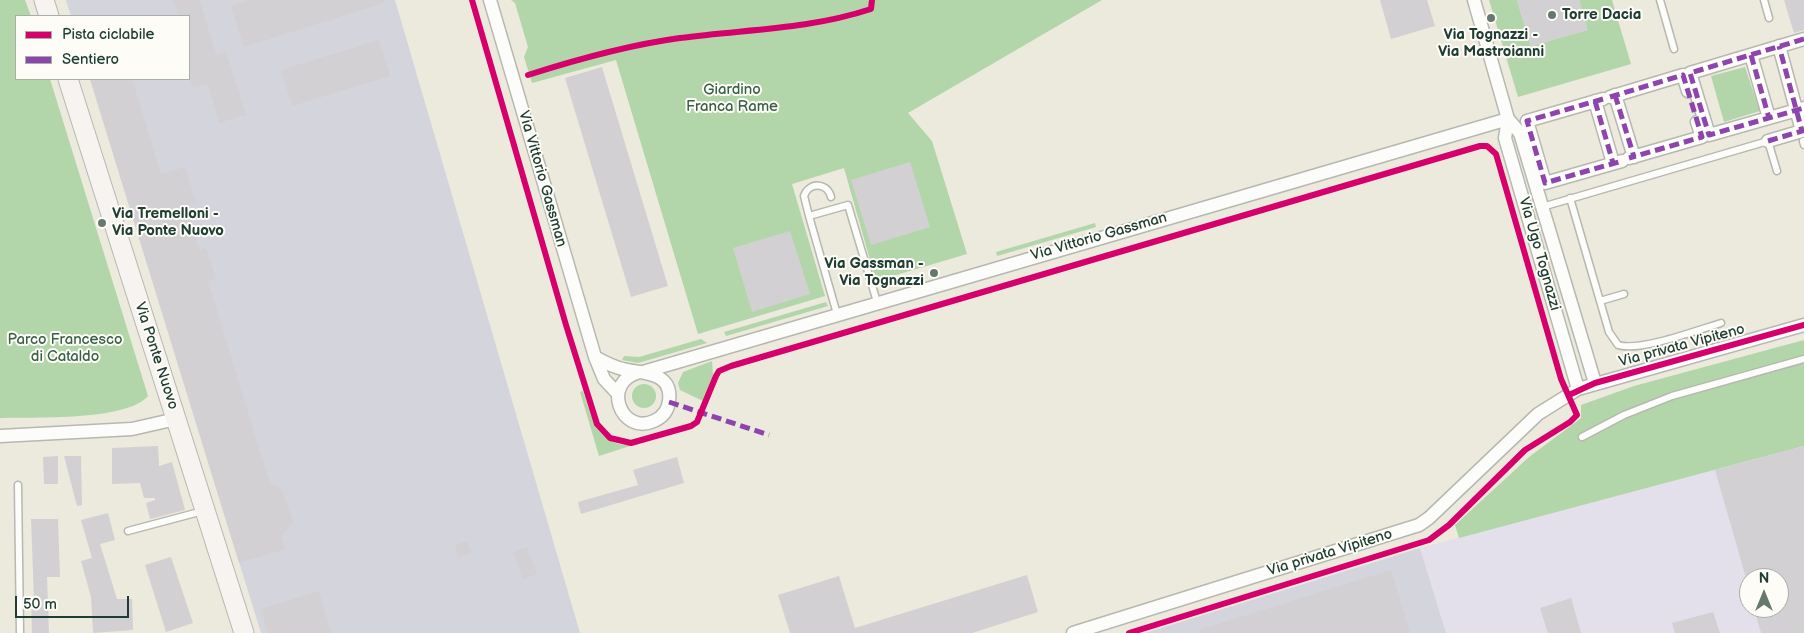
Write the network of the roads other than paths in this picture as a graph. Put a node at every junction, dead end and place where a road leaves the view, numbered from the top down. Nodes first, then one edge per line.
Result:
1 (44, 0) edge
2 (490, 0) edge
3 (1474, 0) edge
4 (1660, 0) edge
5 (1764, 0) edge
6 (49, 15) edge
7 (1769, 18) dead end
8 (1804, 39) edge
9 (1779, 46) junction
10 (1674, 49) dead end
11 (1751, 55) junction
12 (68, 80) edge
13 (1606, 98) junction
14 (1800, 109) edge
15 (1769, 118) junction
16 (1508, 119) junction
17 (1768, 141) junction
18 (1624, 160) junction
19 (1777, 171) dead end
20 (831, 197) dead end
21 (1570, 198) junction
22 (1542, 206) junction
23 (809, 216) junction
24 (1624, 294) dead end
25 (1600, 301) junction
26 (877, 302) junction
27 (837, 314) junction
28 (1721, 323) dead end
29 (1804, 325) edge
30 (595, 357) junction
31 (691, 357) junction
32 (1804, 358) edge
33 (641, 372) junction
34 (1595, 383) junction
35 (667, 385) junction
36 (1578, 389) junction
37 (618, 394) junction
38 (176, 419) junction
39 (0, 436) edge
40 (1582, 437) dead end
41 (18, 485) dead end
42 (204, 510) junction
43 (128, 532) dead end
44 (20, 633) edge
45 (244, 633) edge
46 (1073, 633) edge

1 - 6 street
2 - 30 street, Via Vittorio Gassman
3 - 16 street, Via Ugo Tognazzi
4 - 10 lane
5 - 7 lane
8 - 9 street
9 - 11 street
9 - 14 street
11 - 15 street
11 - 15 street
12 - 38 street, Via Ponte Nuovo
13 - 18 street
13 - 18 street
13 - 18 street
13 - 18 street
14 - 15 street
14 - 17 street
16 - 22 street, Via Ugo Tognazzi
16 - 26 street, Via Vittorio Gassman
16 - 36 street, Via Ugo Tognazzi
17 - 19 lane
17 - 21 lane
20 - 23 lane
21 - 22 lane
21 - 25 lane
22 - 34 street, Via Ugo Tognazzi
23 - 26 lane
23 - 27 lane
24 - 25 lane
25 - 28 lane
26 - 27 street, Via Vittorio Gassman
27 - 31 street, Via Vittorio Gassman
29 - 34 street, Via privata Vipiteno
30 - 33 street, Via Vittorio Gassman
30 - 37 street, Via Vittorio Gassman
31 - 33 street, Via Vittorio Gassman
31 - 35 street, Via Vittorio Gassman
32 - 40 lane
33 - 35 street, Via Vittorio Gassman
33 - 37 street, Via Vittorio Gassman
34 - 36 street, Via privata Vipiteno
35 - 37 street, Via Vittorio Gassman
36 - 46 street, Via privata Vipiteno
38 - 39 street
38 - 42 street, Via Ponte Nuovo
41 - 44 lane
42 - 43 lane
42 - 45 street, Via Ponte Nuovo

